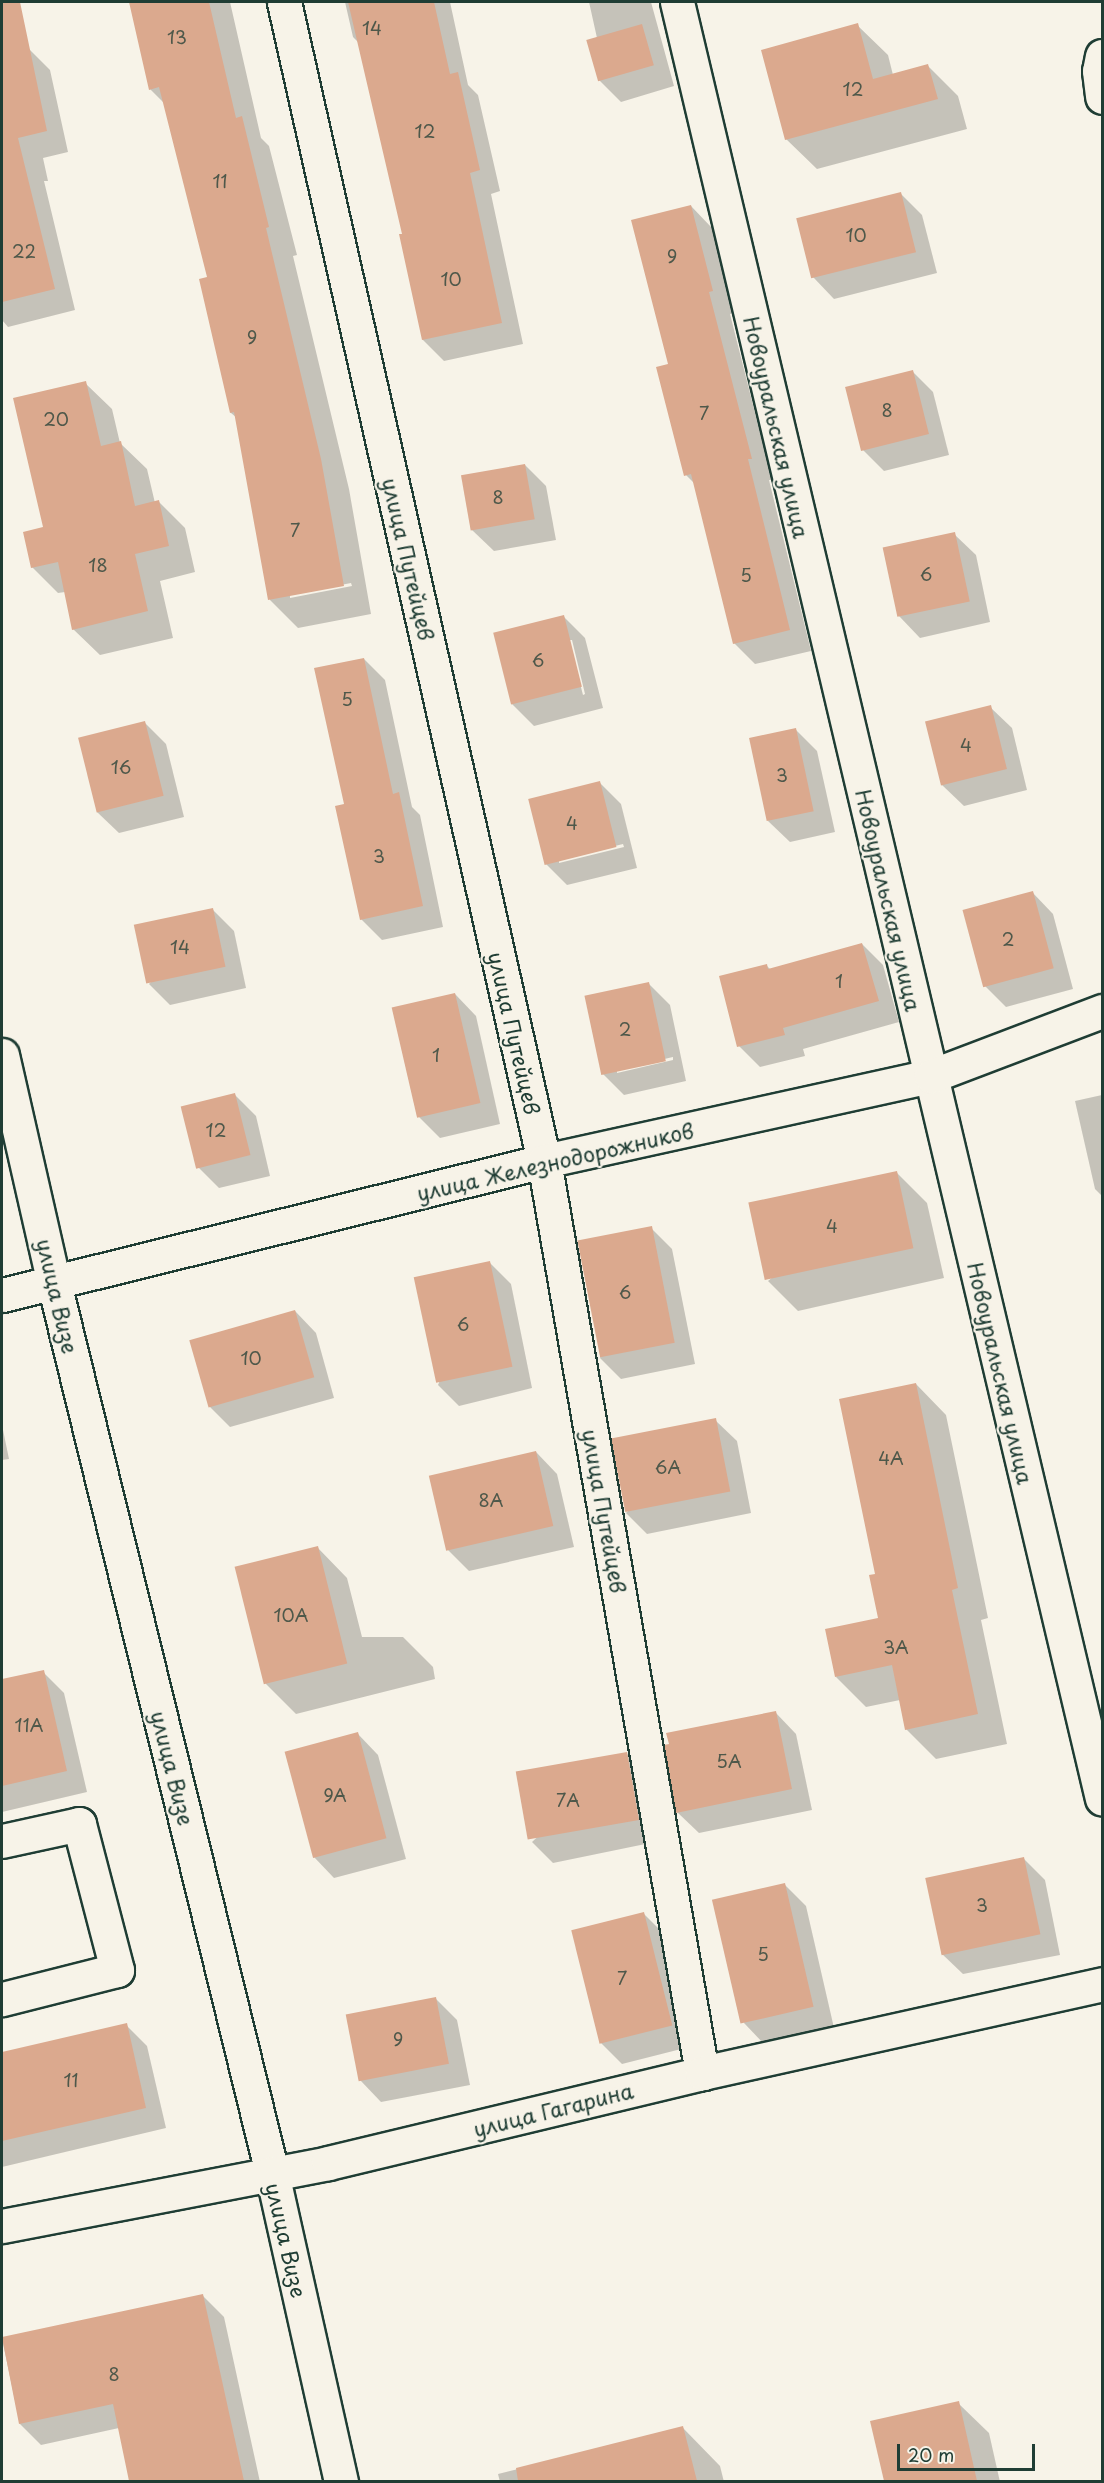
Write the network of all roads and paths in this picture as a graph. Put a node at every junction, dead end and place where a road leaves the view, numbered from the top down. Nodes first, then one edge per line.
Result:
1 (284, 2) edge
2 (677, 2) edge
3 (1102, 56) edge
4 (1102, 97) edge
5 (1102, 1011) edge
6 (2, 1055) edge
7 (931, 1076) junction
8 (544, 1161) junction
9 (54, 1284) junction
10 (2, 1295) edge
11 (1102, 1798) edge
12 (2, 1841) edge
13 (1102, 1984) edge
14 (2, 2000) edge
15 (702, 2073) junction
16 (272, 2174) junction
17 (2, 2226) edge
18 (341, 2481) edge

1 - 8 street, улица Путейцев
2 - 7 street, Новоуральская улица
3 - 4 street
5 - 7 street, улица Железнодорожников
6 - 9 street, улица Визе
7 - 8 street, улица Железнодорожников
7 - 11 street, Новоуральская улица
8 - 9 street, улица Железнодорожников
8 - 15 street, улица Путейцев
9 - 10 street, улица Железнодорожников
9 - 16 street, улица Визе
12 - 14 street
13 - 15 street, улица Гагарина
15 - 16 street, улица Гагарина
16 - 17 street, улица Гагарина
16 - 18 street, улица Визе

